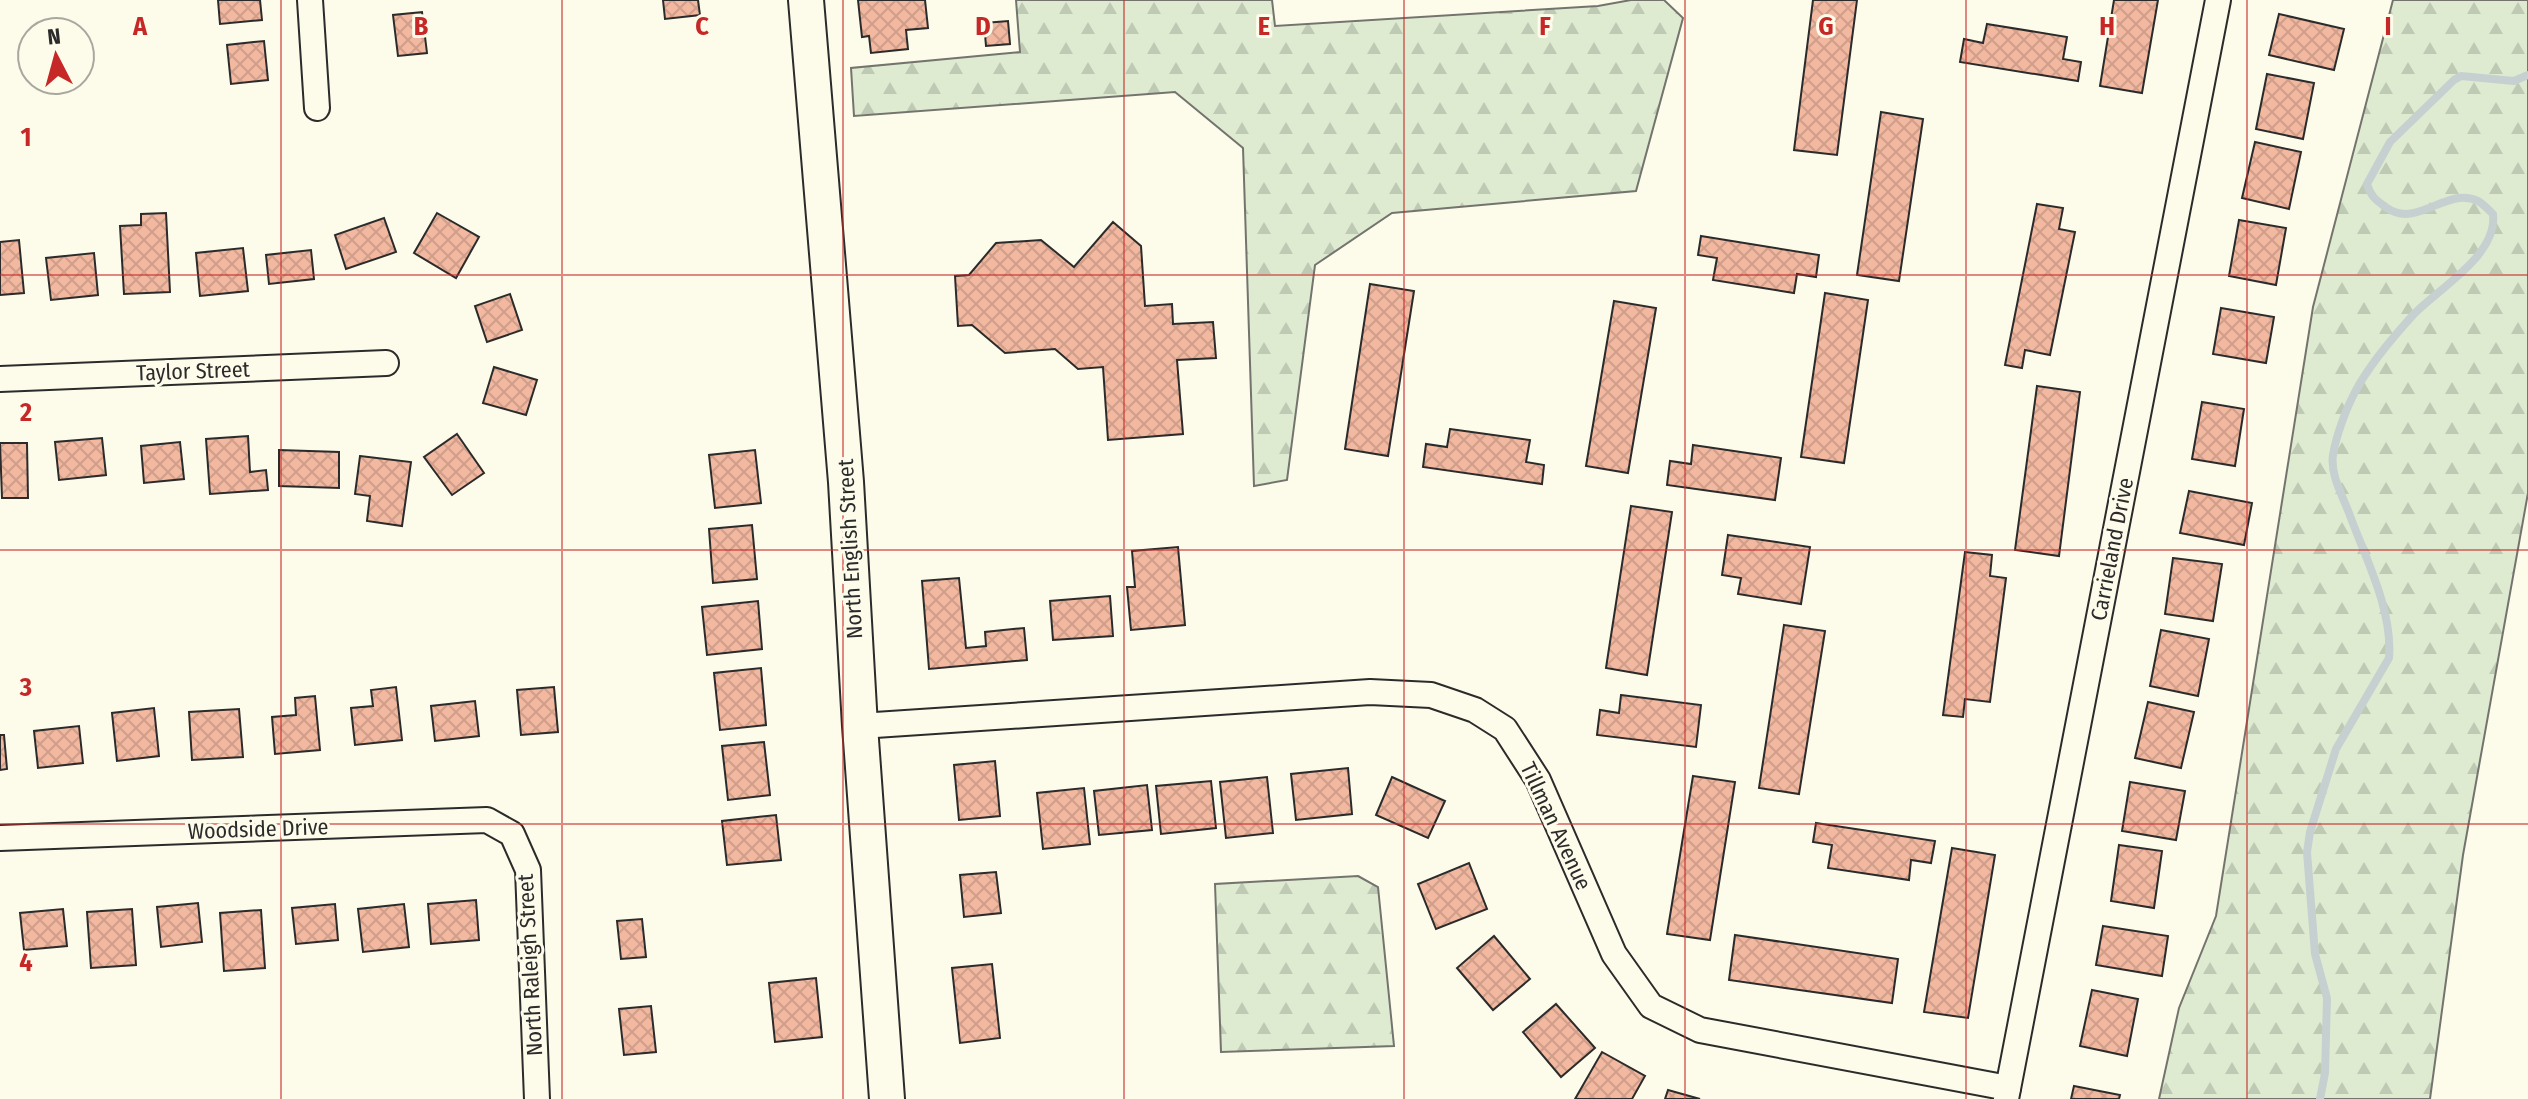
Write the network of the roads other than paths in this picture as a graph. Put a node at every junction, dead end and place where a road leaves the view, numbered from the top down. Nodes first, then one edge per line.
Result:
1 (310, 0) edge
2 (806, 0) edge
3 (2218, 0) edge
4 (317, 108) dead end
5 (386, 363) dead end
6 (0, 379) edge
7 (860, 726) junction
8 (512, 834) joint
9 (0, 838) edge
10 (2007, 1094) edge
11 (537, 1099) edge
12 (887, 1099) edge

1 - 4 street
2 - 7 street, North English Street
3 - 10 street, Carrieland Drive
5 - 6 street, Taylor Street
7 - 10 street, Tillman Avenue
7 - 12 street, North English Street
8 - 9 street, Woodside Drive
8 - 11 street, North Raleigh Street

